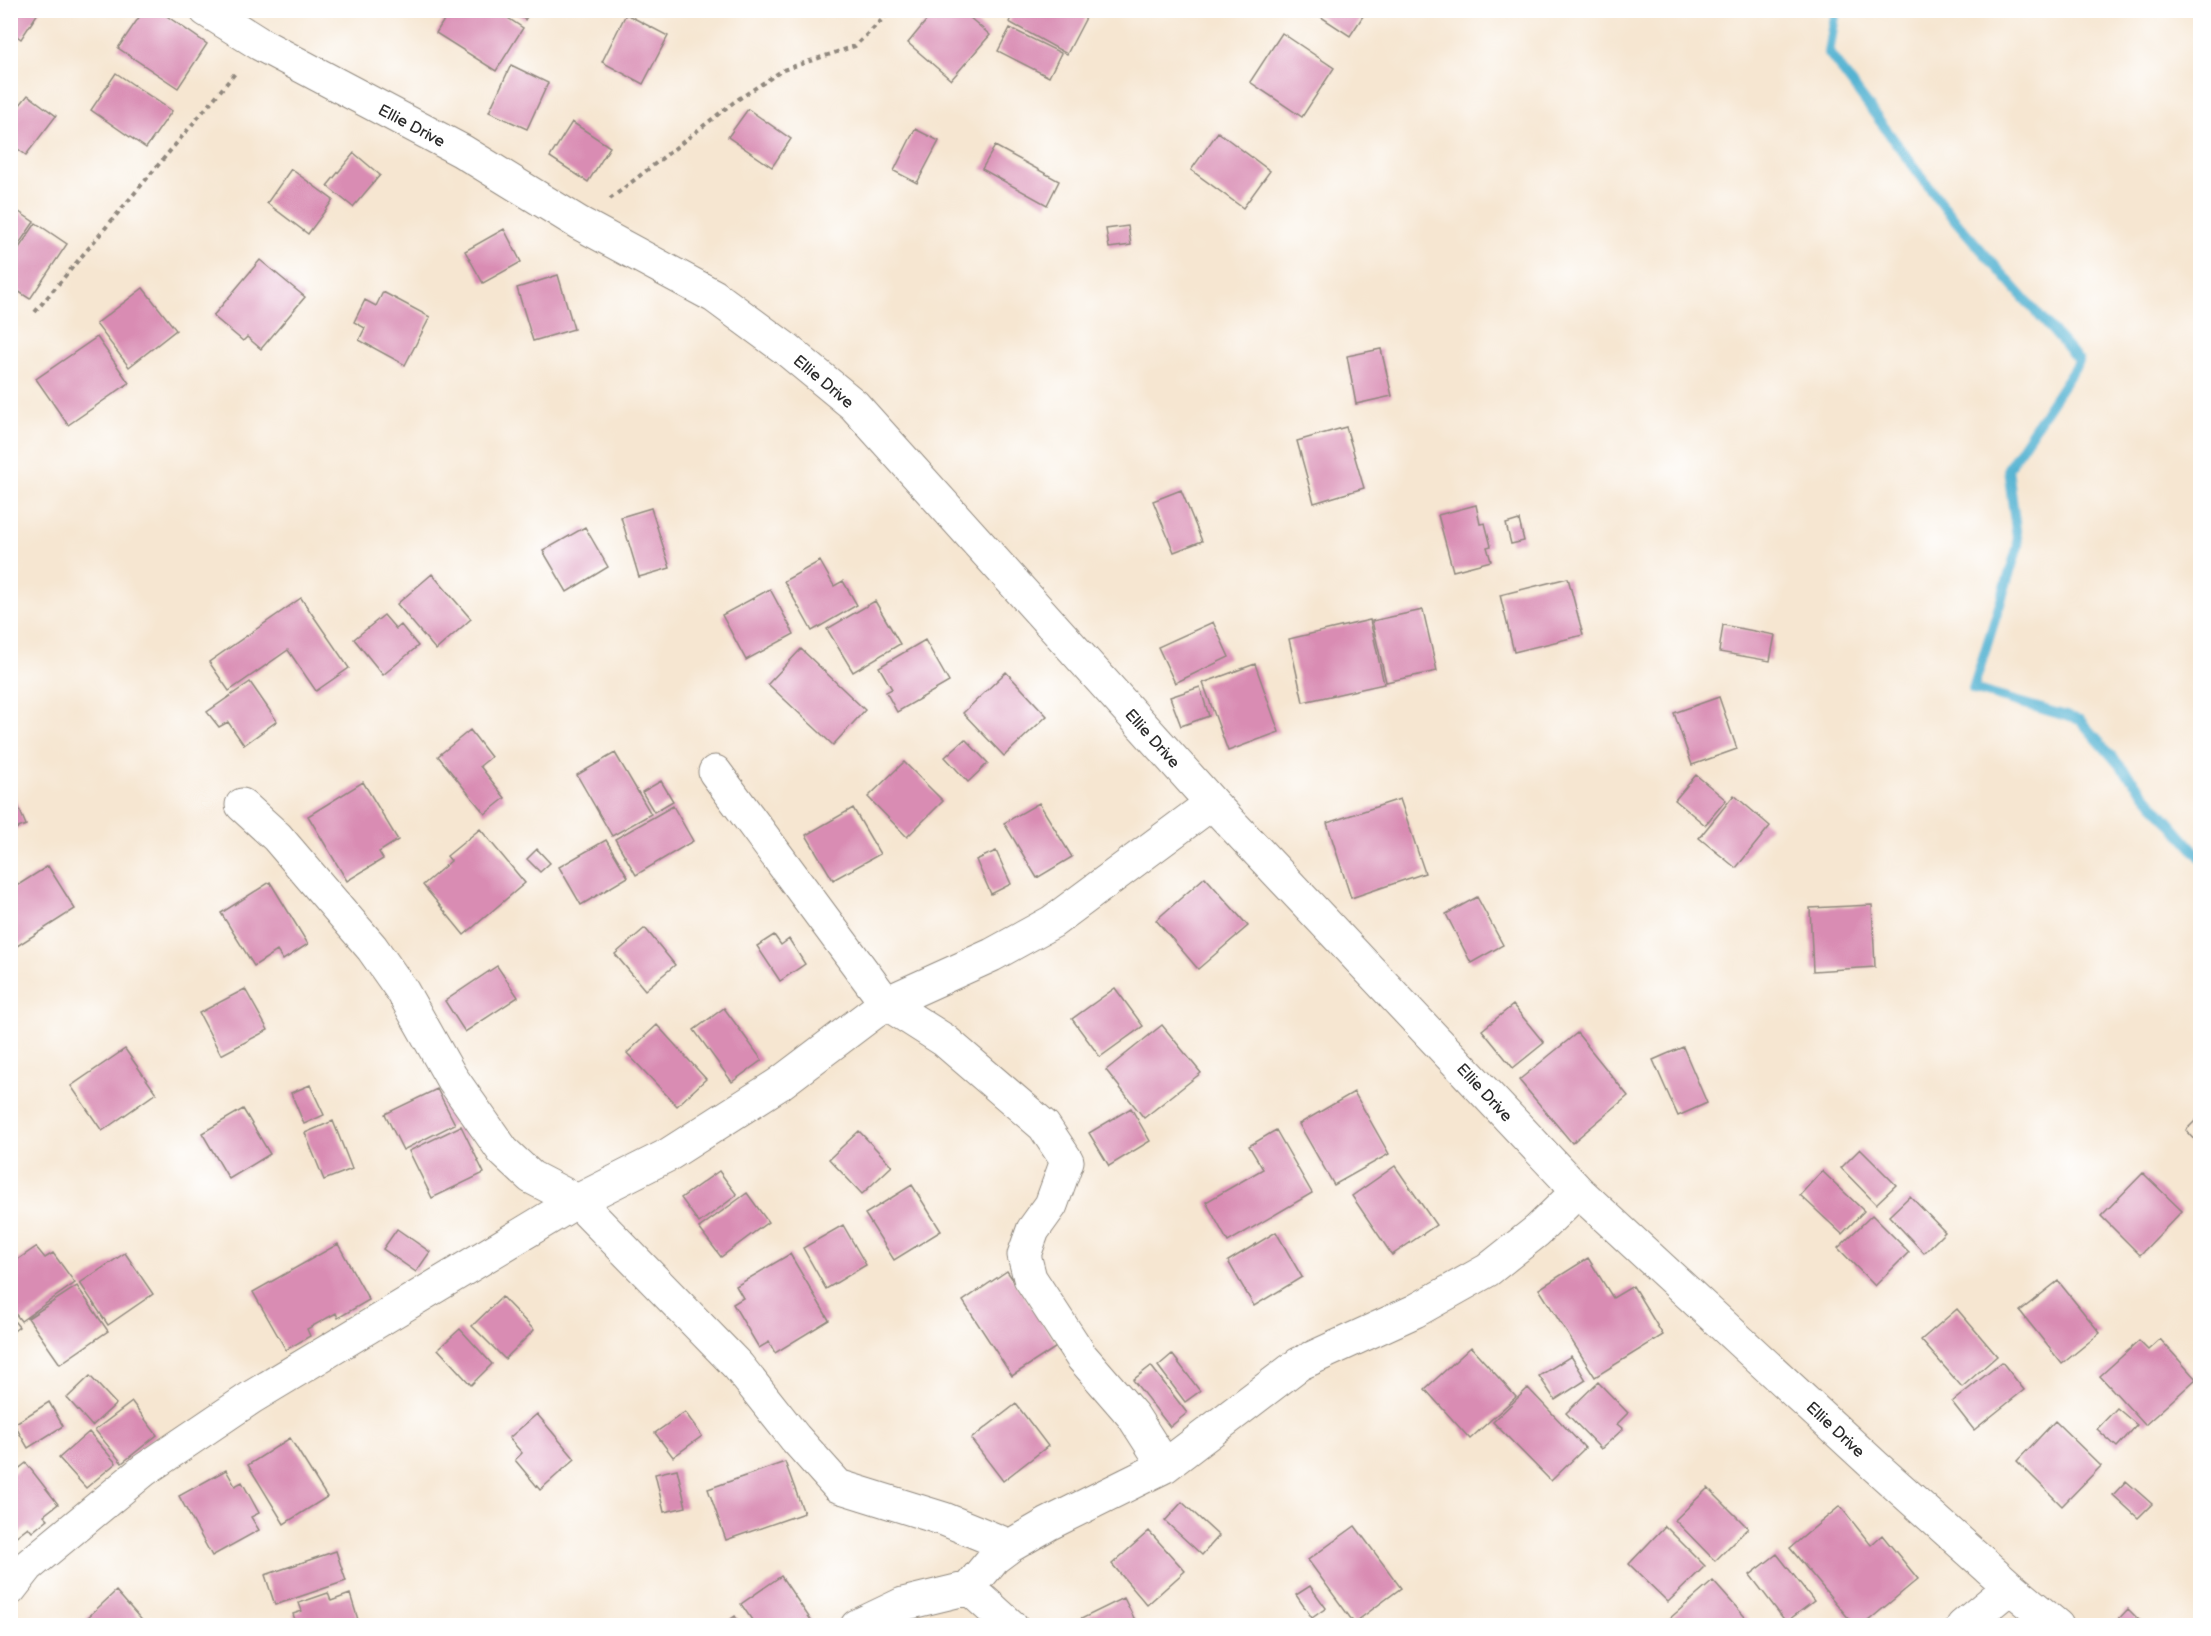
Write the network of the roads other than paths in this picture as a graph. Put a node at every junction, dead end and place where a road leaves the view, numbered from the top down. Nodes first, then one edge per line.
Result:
1 (206, 10) edge
2 (715, 772) dead end
3 (1212, 803) junction
4 (242, 805) dead end
5 (886, 1004) junction
6 (1578, 1191) junction
7 (577, 1201) junction
8 (1165, 1466) junction
9 (1010, 1546) junction
10 (2010, 1587) junction
11 (969, 1588) junction
12 (10, 1589) edge
13 (857, 1626) edge
14 (1011, 1626) edge
15 (1963, 1626) edge
16 (2057, 1626) edge

1 - 3 street, Ellie Drive
2 - 5 street
3 - 5 street
3 - 6 street, Ellie Drive
4 - 7 street
5 - 7 street
5 - 8 street
6 - 8 street
6 - 10 street, Ellie Drive
7 - 9 street
7 - 12 street
8 - 9 street
9 - 11 street
10 - 15 street
10 - 16 street, Ellie Drive
11 - 13 street
11 - 14 street

